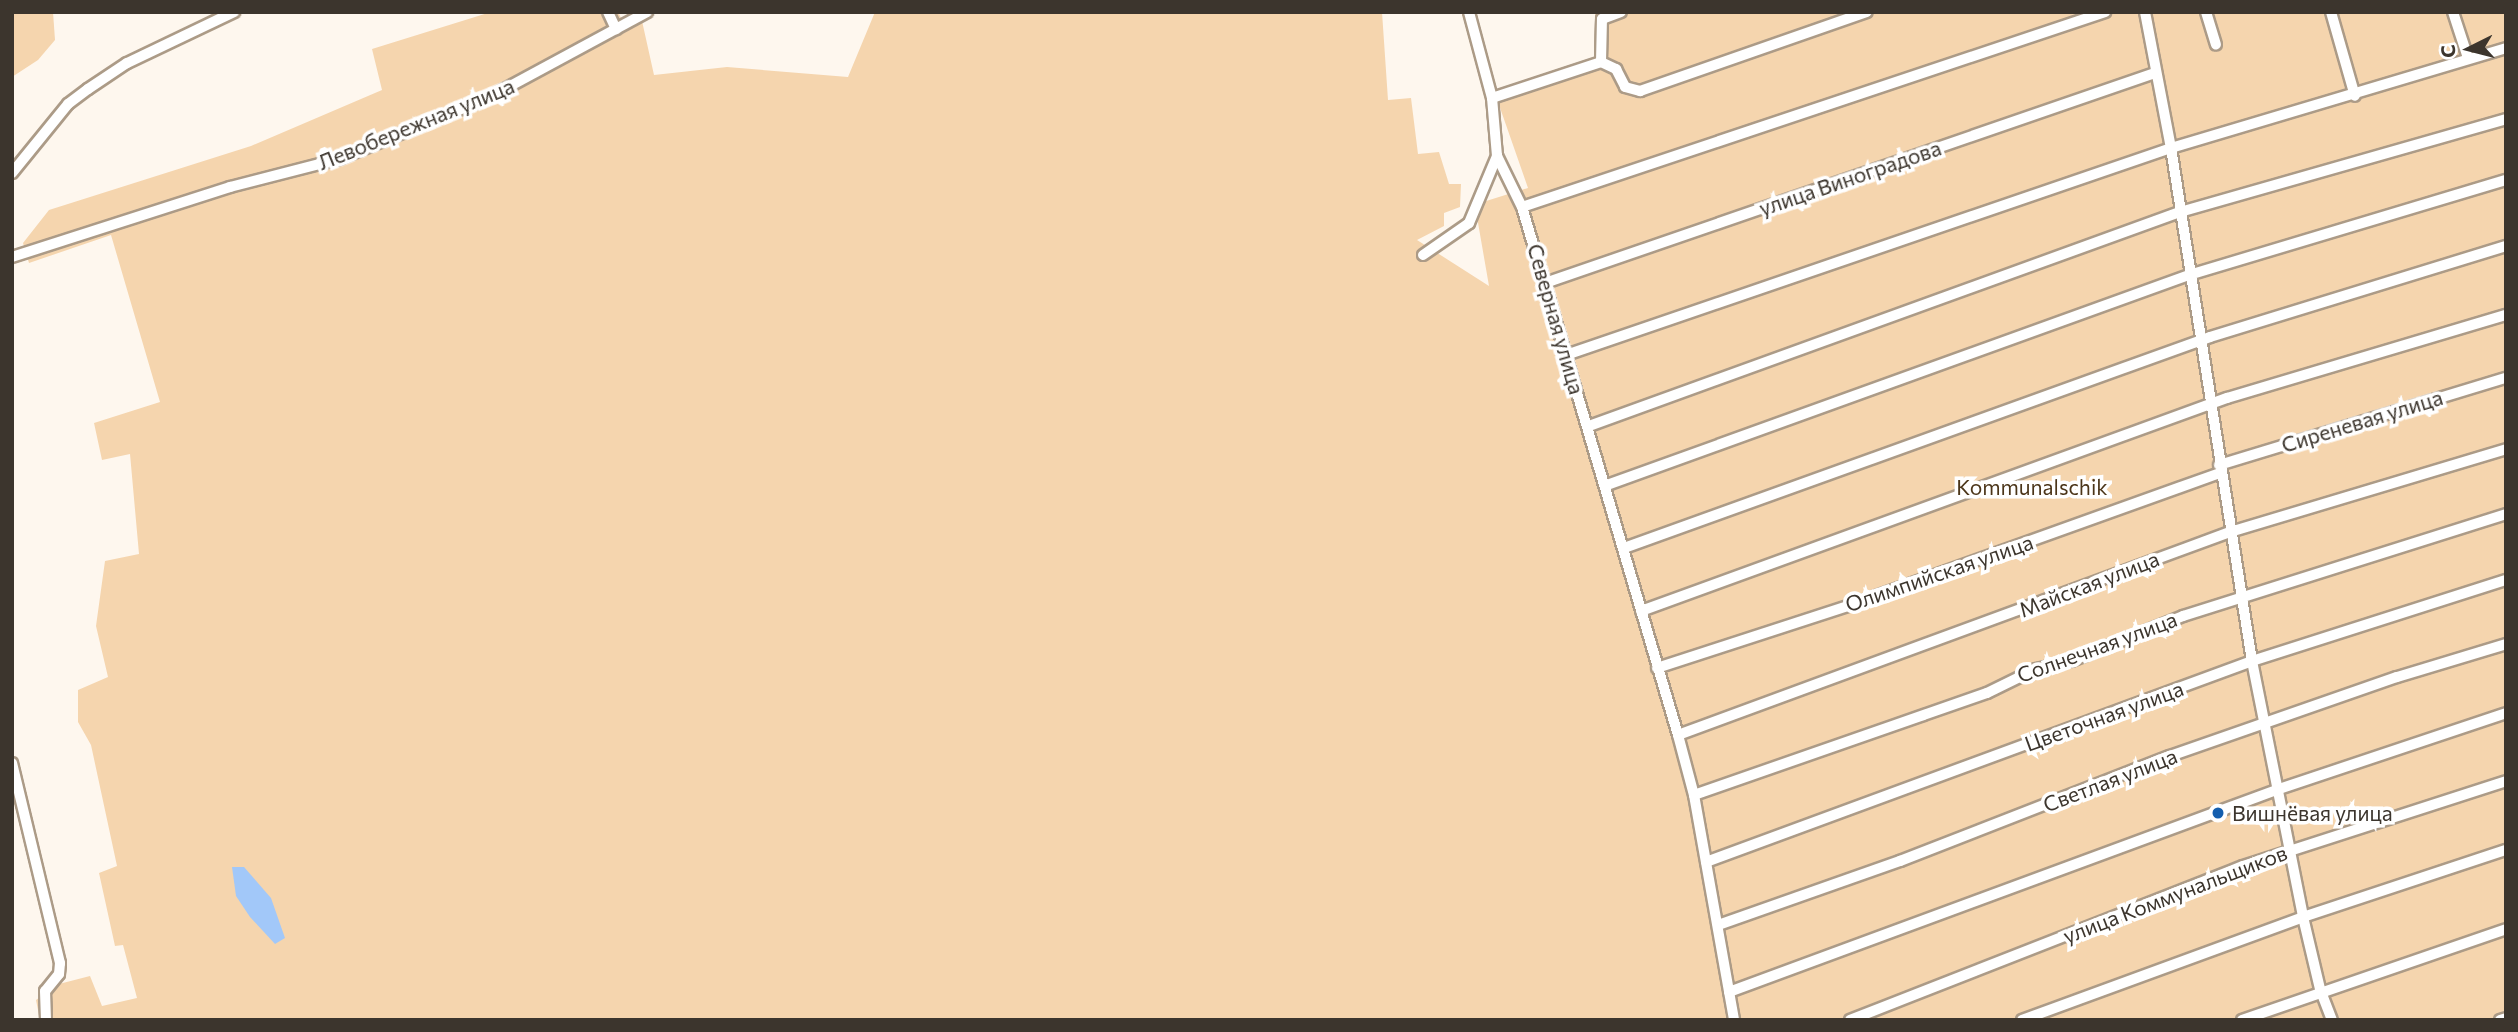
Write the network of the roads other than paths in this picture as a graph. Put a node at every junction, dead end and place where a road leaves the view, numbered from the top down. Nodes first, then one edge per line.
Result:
1 (234, 12) edge
2 (608, 12) edge
3 (647, 12) edge
4 (1469, 12) edge
5 (1621, 12) edge
6 (1867, 12) edge
7 (2105, 12) edge
8 (2146, 12) edge
9 (2206, 12) edge
10 (2330, 12) edge
11 (2453, 12) edge
12 (616, 29) junction
13 (2216, 44) dead end
14 (2506, 48) edge
15 (2468, 58) junction
16 (1601, 62) junction
17 (2155, 73) junction
18 (2355, 96) junction
19 (1492, 98) junction
20 (2506, 119) edge
21 (2171, 148) junction
22 (1497, 156) junction
23 (12, 173) edge
24 (2506, 180) edge
25 (1522, 207) junction
26 (2180, 212) junction
27 (2506, 246) edge
28 (1423, 255) dead end
29 (12, 257) edge
30 (2189, 275) junction
31 (1545, 283) junction
32 (2506, 314) edge
33 (2200, 342) junction
34 (1566, 355) junction
35 (2506, 378) edge
36 (2209, 408) junction
37 (1589, 426) junction
38 (2506, 449) edge
39 (2220, 469) junction
40 (1607, 485) junction
41 (2506, 514) edge
42 (2230, 532) junction
43 (1624, 548) junction
44 (2506, 580) edge
45 (2243, 599) junction
46 (1641, 611) junction
47 (2506, 644) edge
48 (2252, 661) junction
49 (1657, 668) junction
50 (2506, 713) edge
51 (2266, 725) junction
52 (1678, 735) junction
53 (12, 763) edge
54 (2506, 781) edge
55 (2279, 789) junction
56 (1694, 795) junction
57 (2289, 849) junction
58 (2506, 850) edge
59 (1706, 862) junction
60 (2304, 917) junction
61 (1718, 925) junction
62 (2506, 929) edge
63 (2320, 989) junction
64 (1729, 992) junction
65 (2506, 1018) edge
66 (46, 1020) edge
67 (1734, 1020) edge
68 (1850, 1020) edge
69 (2022, 1020) edge
70 (2242, 1020) edge
71 (2332, 1020) edge
72 (2500, 1020) edge

1 - 23 street
2 - 12 street
3 - 12 street, Левобережная улица
4 - 19 street
5 - 16 street
6 - 16 street
7 - 25 street
8 - 17 street
9 - 13 street
10 - 18 street
11 - 15 street
12 - 29 street, Левобережная улица
14 - 15 street
15 - 18 street
16 - 19 street
17 - 21 street
17 - 31 street, улица Виноградова
18 - 21 street
19 - 22 street
20 - 26 street
21 - 26 street
21 - 34 street
22 - 25 street, Северная улица
22 - 28 street
24 - 30 street
25 - 31 street, Северная улица
26 - 30 street
26 - 37 street
27 - 33 street
30 - 33 street
30 - 40 street
31 - 34 street, Северная улица
32 - 36 street
33 - 36 street
33 - 43 street
34 - 37 street, Северная улица
35 - 39 street, Сиреневая улица
36 - 39 street
36 - 46 street
37 - 40 street, Северная улица
38 - 42 street, Майская улица
39 - 42 street
39 - 49 street, Олимпийская улица
40 - 43 street, Северная улица
41 - 45 street, Солнечная улица
42 - 45 street
42 - 52 street, Майская улица
43 - 46 street, Северная улица
44 - 48 street, Цветочная улица
45 - 48 street
45 - 56 street, Солнечная улица
46 - 49 street, Северная улица
47 - 51 street, Светлая улица
48 - 51 street
48 - 59 street, Цветочная улица
49 - 52 street, Северная улица
50 - 55 street
51 - 55 street
51 - 61 street, Светлая улица
52 - 56 street, Северная улица
53 - 66 street
54 - 57 street, улица Коммунальщиков
55 - 57 street
55 - 64 street
56 - 59 street, Северная улица
57 - 60 street
57 - 68 street, улица Коммунальщиков
58 - 60 street
59 - 61 street, Северная улица
60 - 63 street
60 - 69 street
61 - 64 street, Северная улица
62 - 63 street
63 - 70 street
63 - 71 street
64 - 67 street, Северная улица
65 - 72 street

